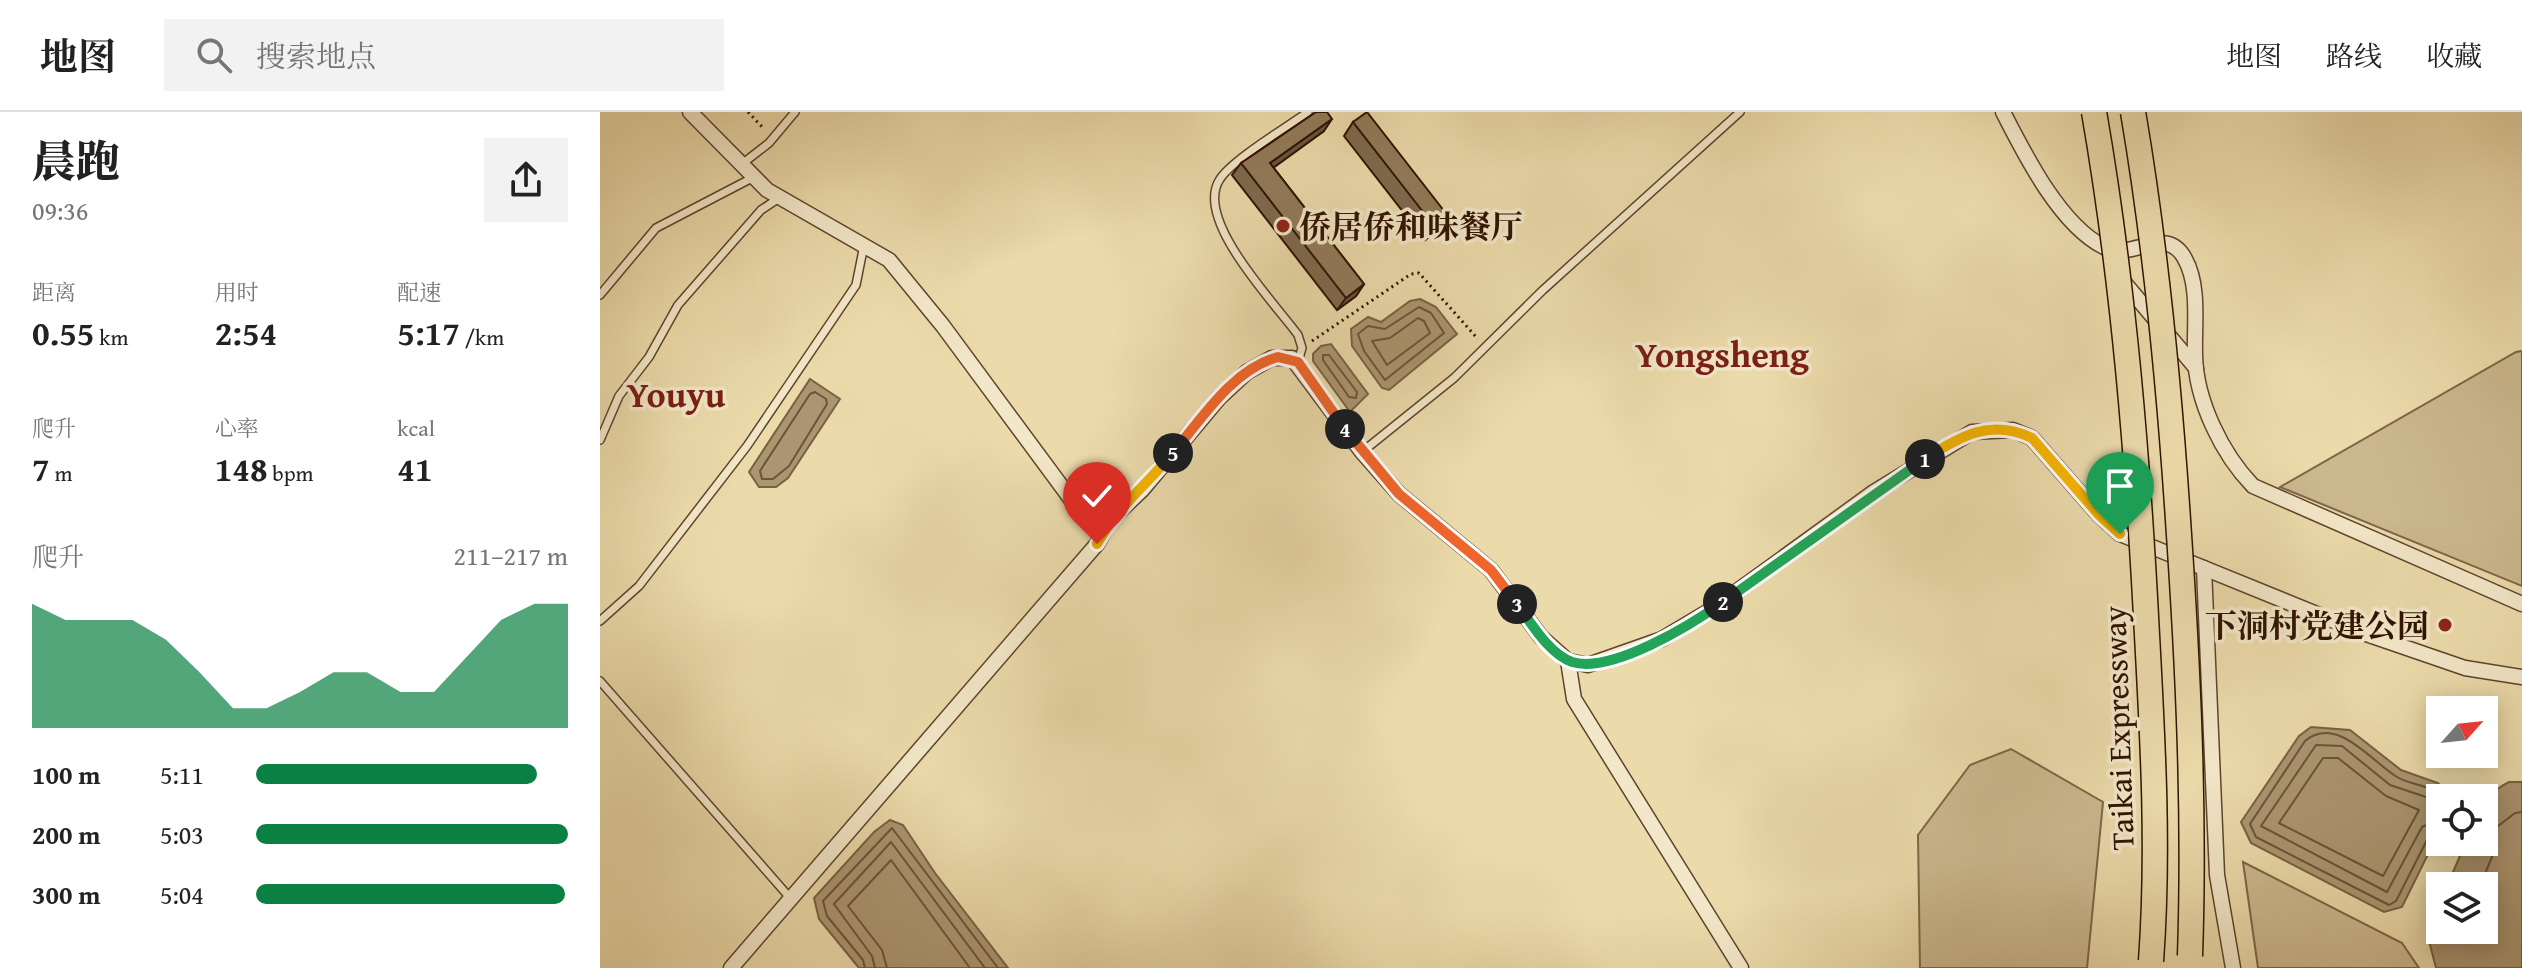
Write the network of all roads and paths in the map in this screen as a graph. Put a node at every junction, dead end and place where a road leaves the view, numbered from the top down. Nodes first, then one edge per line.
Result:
1 (690, 112) edge
2 (748, 112) edge
3 (795, 112) edge
4 (1308, 112) edge
5 (1740, 112) edge
6 (2003, 112) edge
7 (2094, 112) edge
8 (2133, 112) edge
9 (773, 138) junction
10 (742, 164) junction
11 (754, 177) junction
12 (779, 198) junction
13 (2085, 237) junction
14 (864, 243) junction
15 (600, 295) edge
16 (1300, 343) junction
17 (1485, 347) junction
18 (1298, 362) junction
19 (2197, 369) junction
20 (600, 440) edge
21 (1362, 452) junction
22 (1111, 519) junction
23 (2204, 568) junction
24 (2522, 604) edge
25 (600, 621) edge
26 (1568, 661) junction
27 (2522, 677) edge
28 (600, 681) edge
29 (791, 900) junction
30 (2190, 956) dead end
31 (2151, 961) dead end
32 (731, 968) edge
33 (1741, 968) edge
34 (2233, 968) edge

1 - 10 street
2 - 9 path
3 - 9 lane
4 - 16 lane
5 - 17 lane
6 - 13 street
7 - 31 highway, Taikai Expressway, bridge
8 - 30 highway, bridge
9 - 10 lane
10 - 11 street
11 - 12 street
11 - 15 lane
12 - 14 street
12 - 20 lane
13 - 19 street
13 - 19 street
14 - 22 street
14 - 25 lane
16 - 17 path
16 - 18 lane
17 - 21 lane
18 - 21 street
18 - 22 street
19 - 24 street
21 - 26 street
22 - 29 street
23 - 26 street
23 - 27 street
23 - 34 street
26 - 33 street
28 - 29 lane
29 - 32 street

